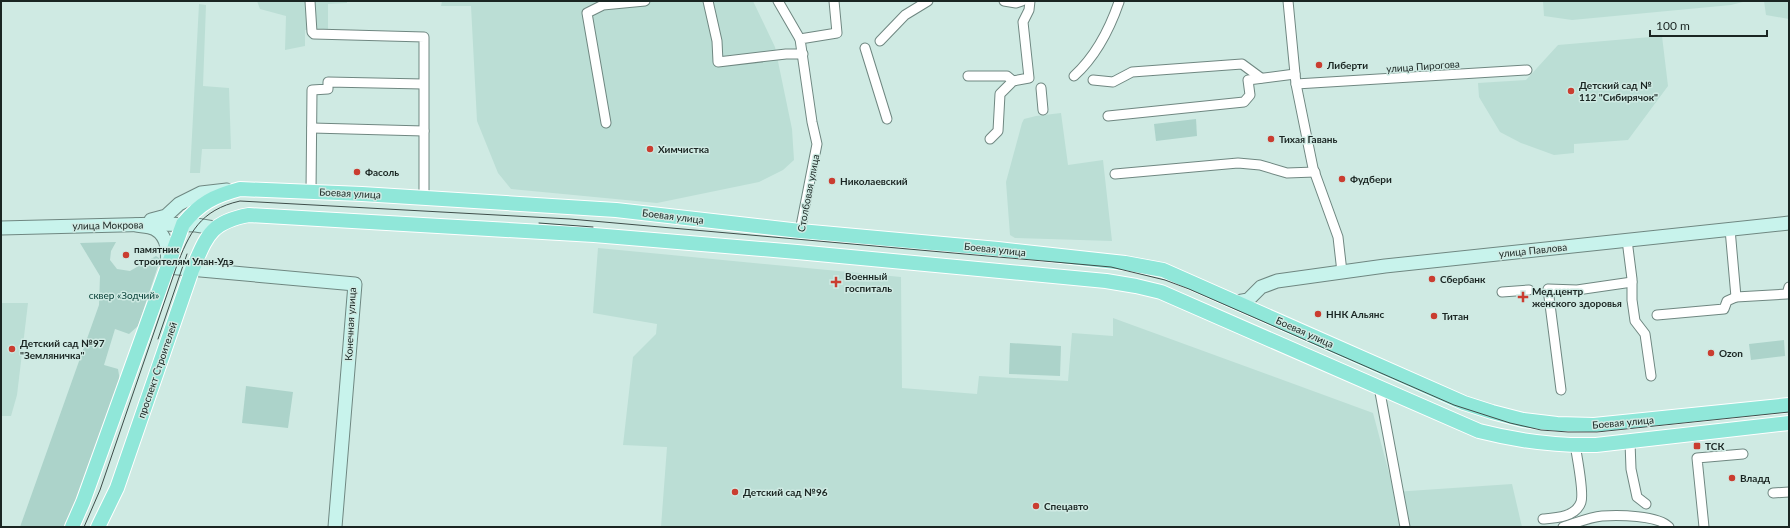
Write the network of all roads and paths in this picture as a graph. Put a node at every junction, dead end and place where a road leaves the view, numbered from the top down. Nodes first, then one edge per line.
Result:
1 (310, 1) edge
2 (645, 1) edge
3 (708, 1) edge
4 (778, 1) edge
5 (834, 1) edge
6 (928, 1) edge
7 (1004, 1) edge
8 (1022, 1) edge
9 (1030, 1) edge
10 (1288, 1) edge
11 (1119, 2) edge
12 (800, 39) junction
13 (880, 40) dead end
14 (865, 48) dead end
15 (803, 54) junction
16 (1527, 70) dead end
17 (1294, 74) junction
18 (968, 76) dead end
19 (1074, 76) dead end
20 (1262, 78) junction
21 (1093, 80) dead end
22 (1013, 81) junction
23 (423, 84) junction
24 (1296, 84) junction
25 (1041, 88) dead end
26 (1043, 110) dead end
27 (1108, 116) dead end
28 (886, 119) dead end
29 (606, 123) dead end
30 (312, 128) junction
31 (424, 131) junction
32 (990, 139) dead end
33 (1315, 172) junction
34 (1115, 174) dead end
35 (240, 189) junction
36 (311, 191) junction
37 (424, 198) junction
38 (226, 221) joint
39 (1789, 223) edge
40 (183, 224) junction
41 (136, 225) junction
42 (1, 228) edge
43 (214, 228) junction
44 (1730, 229) junction
45 (800, 231) junction
46 (1627, 240) junction
47 (797, 252) junction
48 (167, 267) junction
49 (192, 270) junction
50 (1342, 272) junction
51 (1277, 281) junction
52 (1632, 282) junction
53 (1789, 287) edge
54 (1528, 290) dead end
55 (1502, 292) dead end
56 (1736, 297) junction
57 (1237, 302) junction
58 (1264, 314) junction
59 (1657, 315) dead end
60 (1651, 376) dead end
61 (1379, 387) junction
62 (1561, 390) dead end
63 (1789, 405) edge
64 (1789, 423) edge
65 (1630, 442) junction
66 (1575, 445) junction
67 (1743, 454) dead end
68 (1789, 492) edge
69 (1773, 493) dead end
70 (1646, 504) dead end
71 (1543, 519) dead end
72 (72, 527) edge
73 (98, 527) edge
74 (335, 527) edge
75 (1405, 527) edge
76 (1563, 527) edge
77 (1669, 527) edge
78 (1704, 527) edge

1 - 23 street
2 - 29 street
3 - 15 street
4 - 12 street, Столбовая улица
5 - 12 street
6 - 13 street
7 - 8 street
9 - 22 street
10 - 17 street
11 - 19 street
12 - 15 street, Столбовая улица
14 - 28 street
15 - 45 street, Столбовая улица
16 - 24 street, улица Пирогова
17 - 20 street
17 - 24 street
18 - 22 street
20 - 21 street
20 - 27 street
22 - 32 street
23 - 30 street
23 - 31 street
24 - 33 street
25 - 26 street
30 - 31 street
30 - 36 street
31 - 37 street
33 - 34 street
33 - 50 street
35 - 36 main road, Боевая улица
35 - 40 main road, Боевая улица
35 - 41 street
36 - 37 main road, Боевая улица
37 - 45 main road, Боевая улица
38 - 43 main road, проспект Строителей
38 - 47 main road, Боевая улица
39 - 44 street, улица Павлова
40 - 41 street, улица Мокрова
40 - 43 street, улица Мокрова
40 - 48 main road
41 - 42 street, улица Мокрова
41 - 48 street
43 - 49 main road, проспект Строителей
44 - 46 street, улица Павлова
44 - 56 street
45 - 47 main road, Столбовая улица
45 - 57 main road, Боевая улица
46 - 50 street, улица Павлова
46 - 52 street
47 - 61 main road, Боевая улица
48 - 49 street, Конечная улица
48 - 72 main road
49 - 73 main road, проспект Строителей
49 - 74 street, Конечная улица
50 - 51 street, улица Павлова
51 - 57 street, улица Павлова
51 - 58 street, улица Павлова
52 - 60 street
52 - 62 street
53 - 56 street
54 - 55 street
56 - 59 street
57 - 58 main road, Боевая улица
58 - 63 main road, Боевая улица
61 - 66 main road, Боевая улица
61 - 75 street
64 - 65 main road, Боевая улица
65 - 66 main road, Боевая улица
65 - 70 street
66 - 71 street
67 - 78 street
68 - 69 street
76 - 77 street

